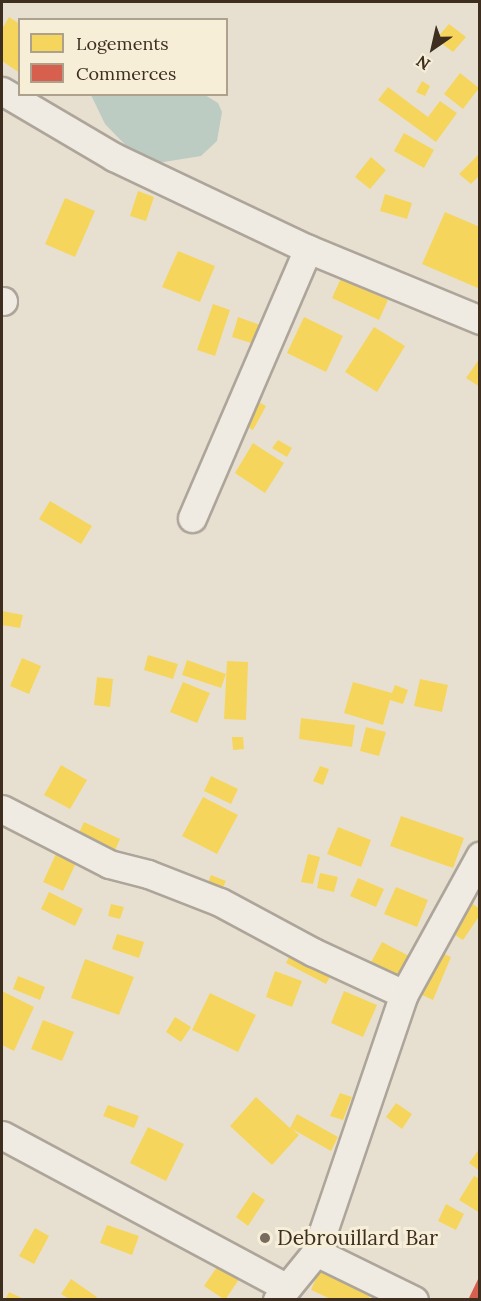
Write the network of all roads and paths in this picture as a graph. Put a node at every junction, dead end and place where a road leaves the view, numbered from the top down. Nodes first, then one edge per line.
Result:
1 (2, 91) edge
2 (308, 249) junction
3 (480, 320) edge
4 (192, 518) dead end
5 (2, 809) edge
6 (480, 856) edge
7 (404, 994) junction
8 (2, 1135) edge
9 (316, 1252) junction
10 (282, 1294) edge
11 (414, 1299) edge

1 - 2 street
2 - 3 street
2 - 4 street
5 - 7 street
6 - 7 street
7 - 9 street
8 - 10 street
9 - 10 street
9 - 11 street

